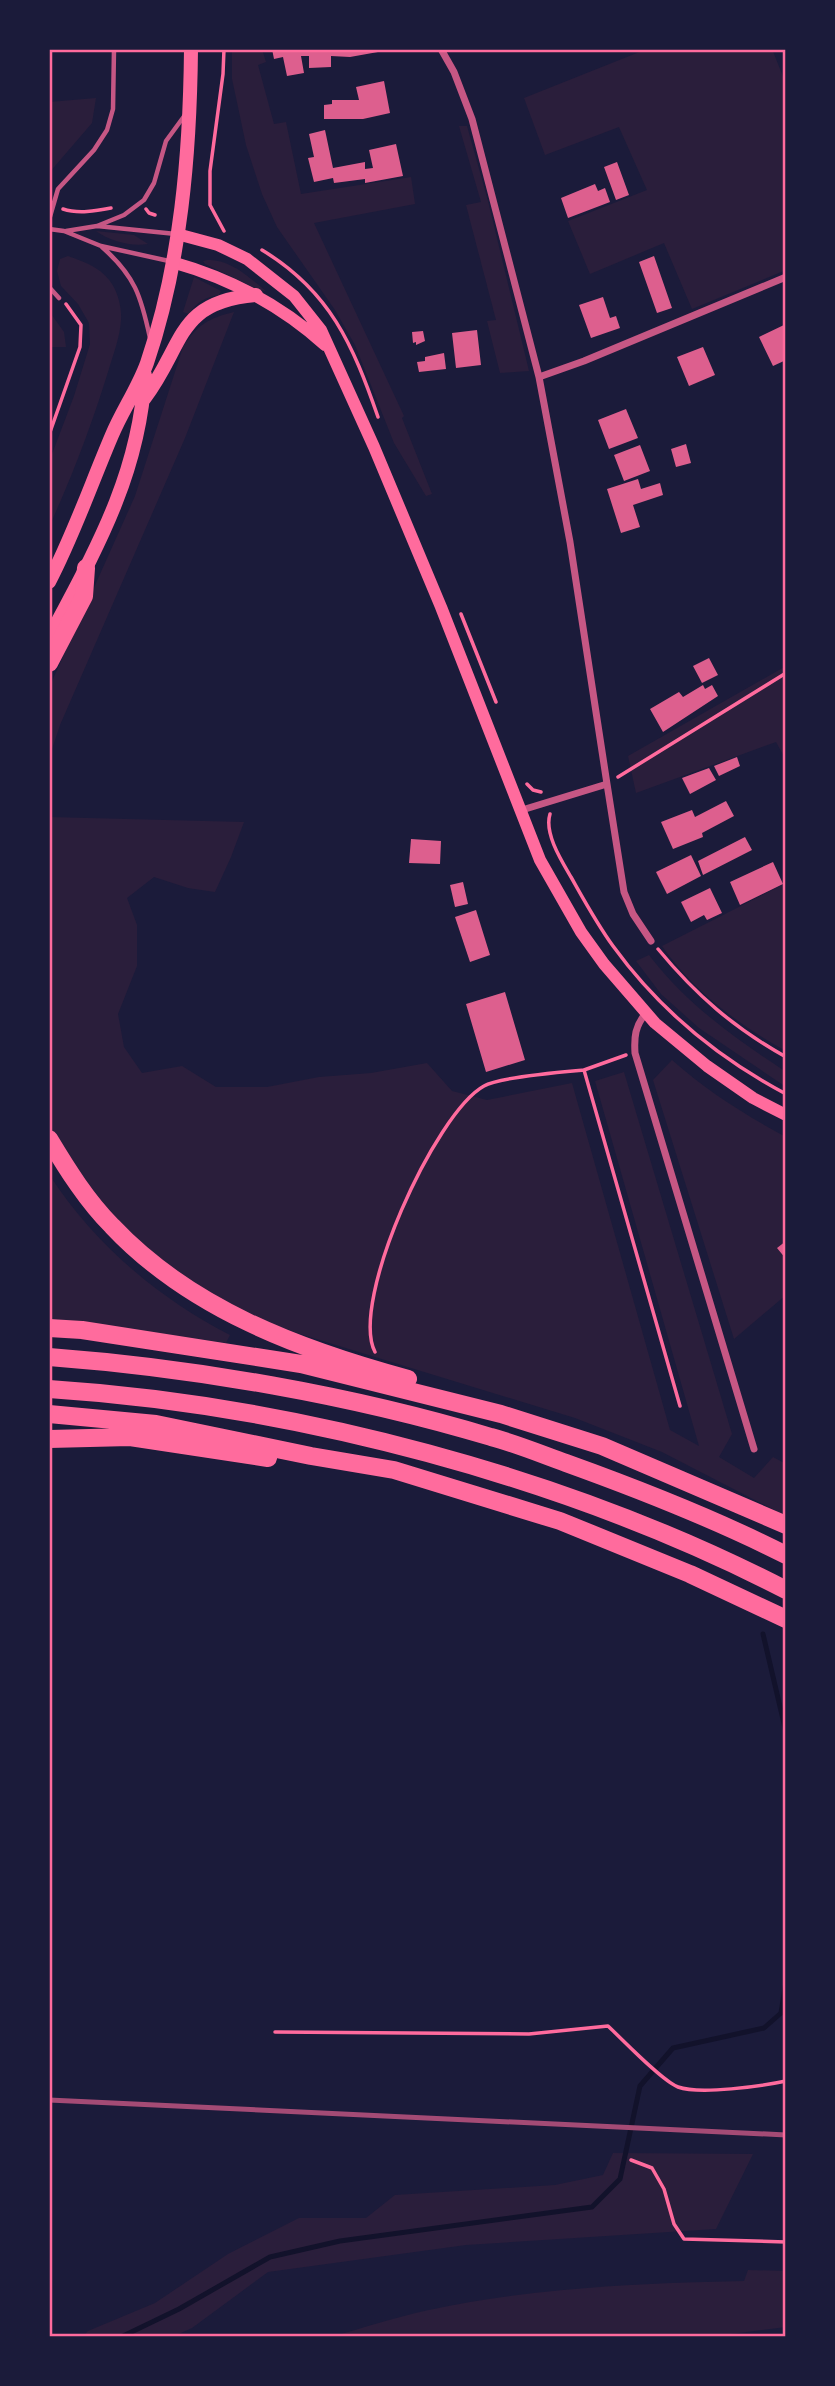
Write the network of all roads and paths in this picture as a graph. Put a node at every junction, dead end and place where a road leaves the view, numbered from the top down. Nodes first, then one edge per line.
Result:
1 (114, 49) edge
2 (191, 49) edge
3 (441, 49) edge
4 (190, 109) junction
5 (53, 205) junction
6 (116, 207) dead end
7 (144, 207) dead end
8 (155, 215) dead end
9 (49, 220) edge
10 (212, 223) dead end
11 (219, 224) dead end
12 (97, 226) junction
13 (49, 229) edge
14 (64, 231) junction
15 (177, 234) junction
16 (101, 246) junction
17 (172, 262) junction
18 (786, 277) edge
19 (49, 287) edge
20 (256, 295) junction
21 (59, 298) joint
22 (152, 347) junction
23 (330, 350) junction
24 (146, 366) junction
25 (539, 377) junction
26 (144, 401) junction
27 (49, 435) edge
28 (86, 569) junction
29 (49, 582) edge
30 (49, 638) edge
31 (49, 663) edge
32 (786, 673) edge
33 (607, 784) junction
34 (548, 802) junction
35 (522, 810) junction
36 (651, 941) joint
37 (646, 1013) junction
38 (635, 1053) junction
39 (786, 1057) edge
40 (584, 1069) junction
41 (786, 1094) edge
42 (786, 1115) edge
43 (49, 1139) edge
44 (49, 1328) edge
45 (49, 1357) edge
46 (386, 1373) junction
47 (49, 1389) edge
48 (680, 1406) dead end
49 (49, 1413) edge
50 (501, 1414) junction
51 (49, 1438) edge
52 (754, 1449) dead end
53 (311, 1456) junction
54 (786, 1525) edge
55 (786, 1555) edge
56 (786, 1590) edge
57 (786, 1619) edge
58 (275, 2032) dead end
59 (786, 2081) edge
60 (631, 2160) dead end
61 (786, 2242) edge

1 - 5 lane
2 - 4 main road
3 - 25 street
4 - 12 lane
4 - 15 main road
5 - 6 path
5 - 9 lane
7 - 8 path
10 - 11 path
12 - 14 lane
12 - 15 lane
13 - 14 lane
14 - 16 lane
15 - 17 main road
15 - 23 main road
16 - 17 lane
16 - 22 lane
17 - 20 main road
17 - 22 main road
18 - 25 street
19 - 21 lane
20 - 23 main road
20 - 26 main road
21 - 27 path
22 - 24 main road
23 - 35 main road
24 - 26 main road
24 - 29 main road
25 - 33 street
26 - 28 main road
28 - 30 main road
28 - 31 highway
32 - 33 path
33 - 34 street
33 - 36 street
34 - 35 street
34 - 41 path
35 - 37 main road
36 - 39 path
37 - 38 street
37 - 42 main road
38 - 40 path
38 - 52 street
40 - 46 path
40 - 48 path
43 - 46 highway
44 - 50 highway
45 - 55 highway
46 - 50 highway
47 - 56 highway
49 - 53 highway
50 - 54 highway
51 - 53 highway
53 - 57 highway
58 - 59 path
60 - 61 path

